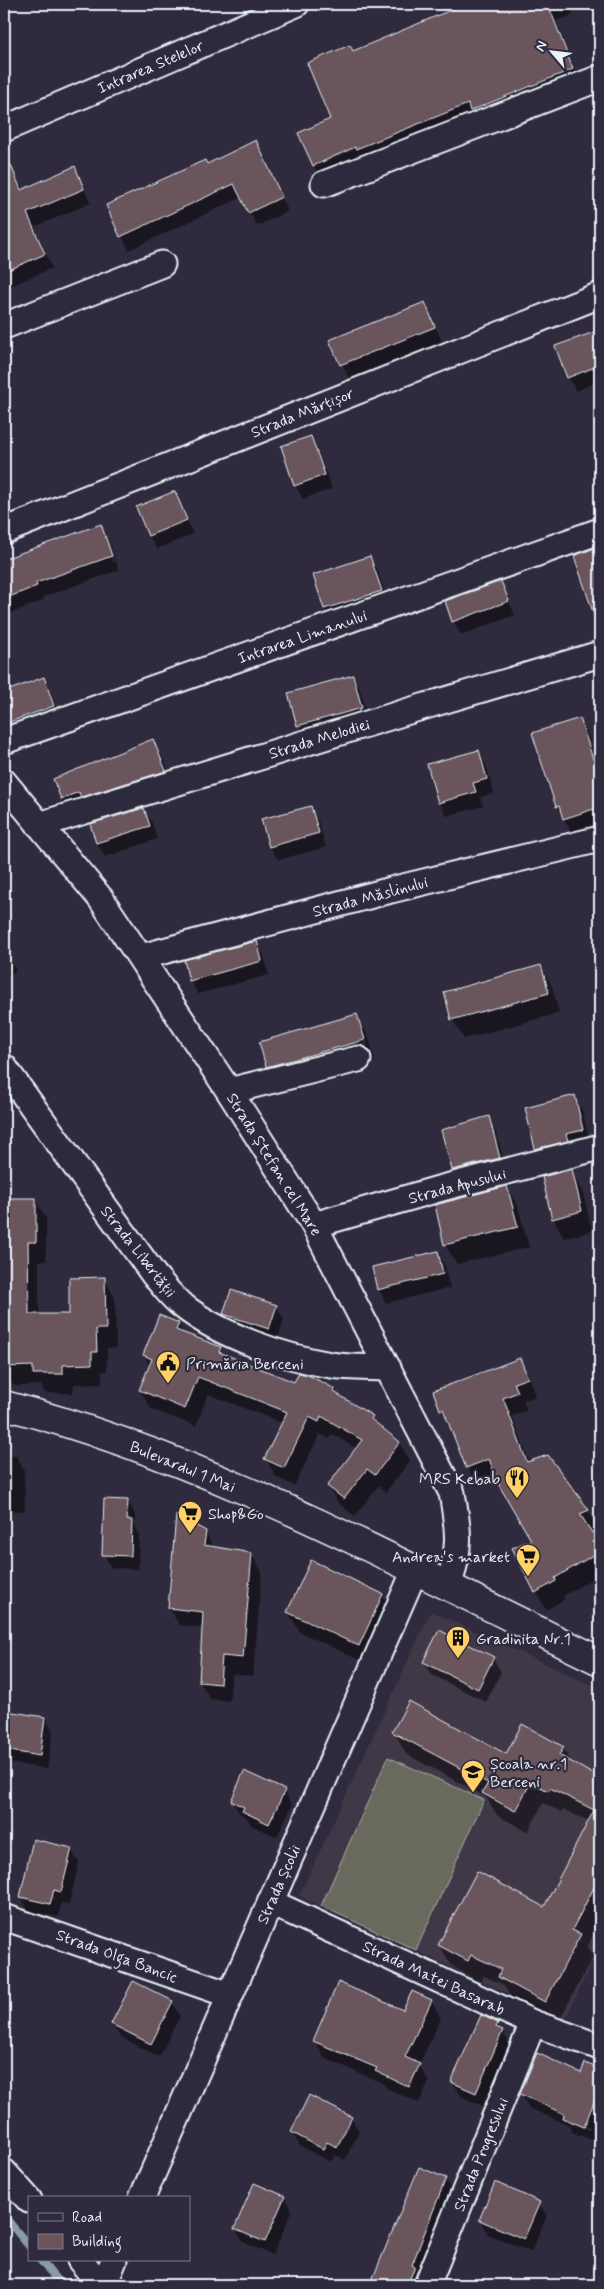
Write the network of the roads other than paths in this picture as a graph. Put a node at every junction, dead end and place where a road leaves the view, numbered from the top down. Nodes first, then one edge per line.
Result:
1 (296, 4) edge
2 (600, 78) edge
3 (4, 129) edge
4 (324, 184) dead end
5 (162, 264) dead end
6 (600, 295) edge
7 (4, 326) edge
8 (4, 531) edge
9 (600, 531) edge
10 (600, 654) edge
11 (4, 741) edge
12 (4, 782) edge
13 (39, 826) junction
14 (600, 839) edge
15 (141, 957) junction
16 (358, 1059) dead end
17 (4, 1067) edge
18 (229, 1091) junction
19 (600, 1147) edge
20 (314, 1225) junction
21 (388, 1368) junction
22 (4, 1405) edge
23 (415, 1570) junction
24 (448, 1587) junction
25 (600, 1661) edge
26 (270, 1902) junction
27 (4, 1916) edge
28 (230, 1995) junction
29 (533, 2023) junction
30 (600, 2048) edge
31 (4, 2172) edge
32 (143, 2196) edge
33 (28, 2199) edge
34 (82, 2262) edge
35 (113, 2262) edge
36 (103, 2285) edge
37 (427, 2285) edge

1 - 3 street, Intrarea Stelelor
2 - 4 street
5 - 7 street
6 - 8 street, Strada Mărțișor
9 - 11 street, Intrarea Limanului
10 - 13 street, Strada Melodiei
12 - 13 street, Strada Ștefan cel Mare
13 - 15 street, Strada Ștefan cel Mare
14 - 15 street, Strada Măslinului
15 - 18 street, Strada Ștefan cel Mare
16 - 18 street
17 - 21 street, Strada Libertății
18 - 20 street, Strada Ștefan cel Mare
19 - 20 street, Strada Apusului
20 - 21 street, Strada Ștefan cel Mare
21 - 24 street, Strada Ștefan cel Mare
22 - 23 main road, Bulevardul 1 Mai
23 - 24 main road, Bulevardul 1 Mai
23 - 26 street, Strada Școlii
24 - 25 main road, Bulevardul 1 Mai
26 - 28 street, Strada Școlii
26 - 29 street, Strada Matei Basarab
27 - 28 street, Strada Olga Bancic
28 - 32 street, Strada Școlii
29 - 30 street, Strada Matei Basarab
29 - 37 street, Strada Progresului
31 - 33 street
34 - 36 street
35 - 36 street

